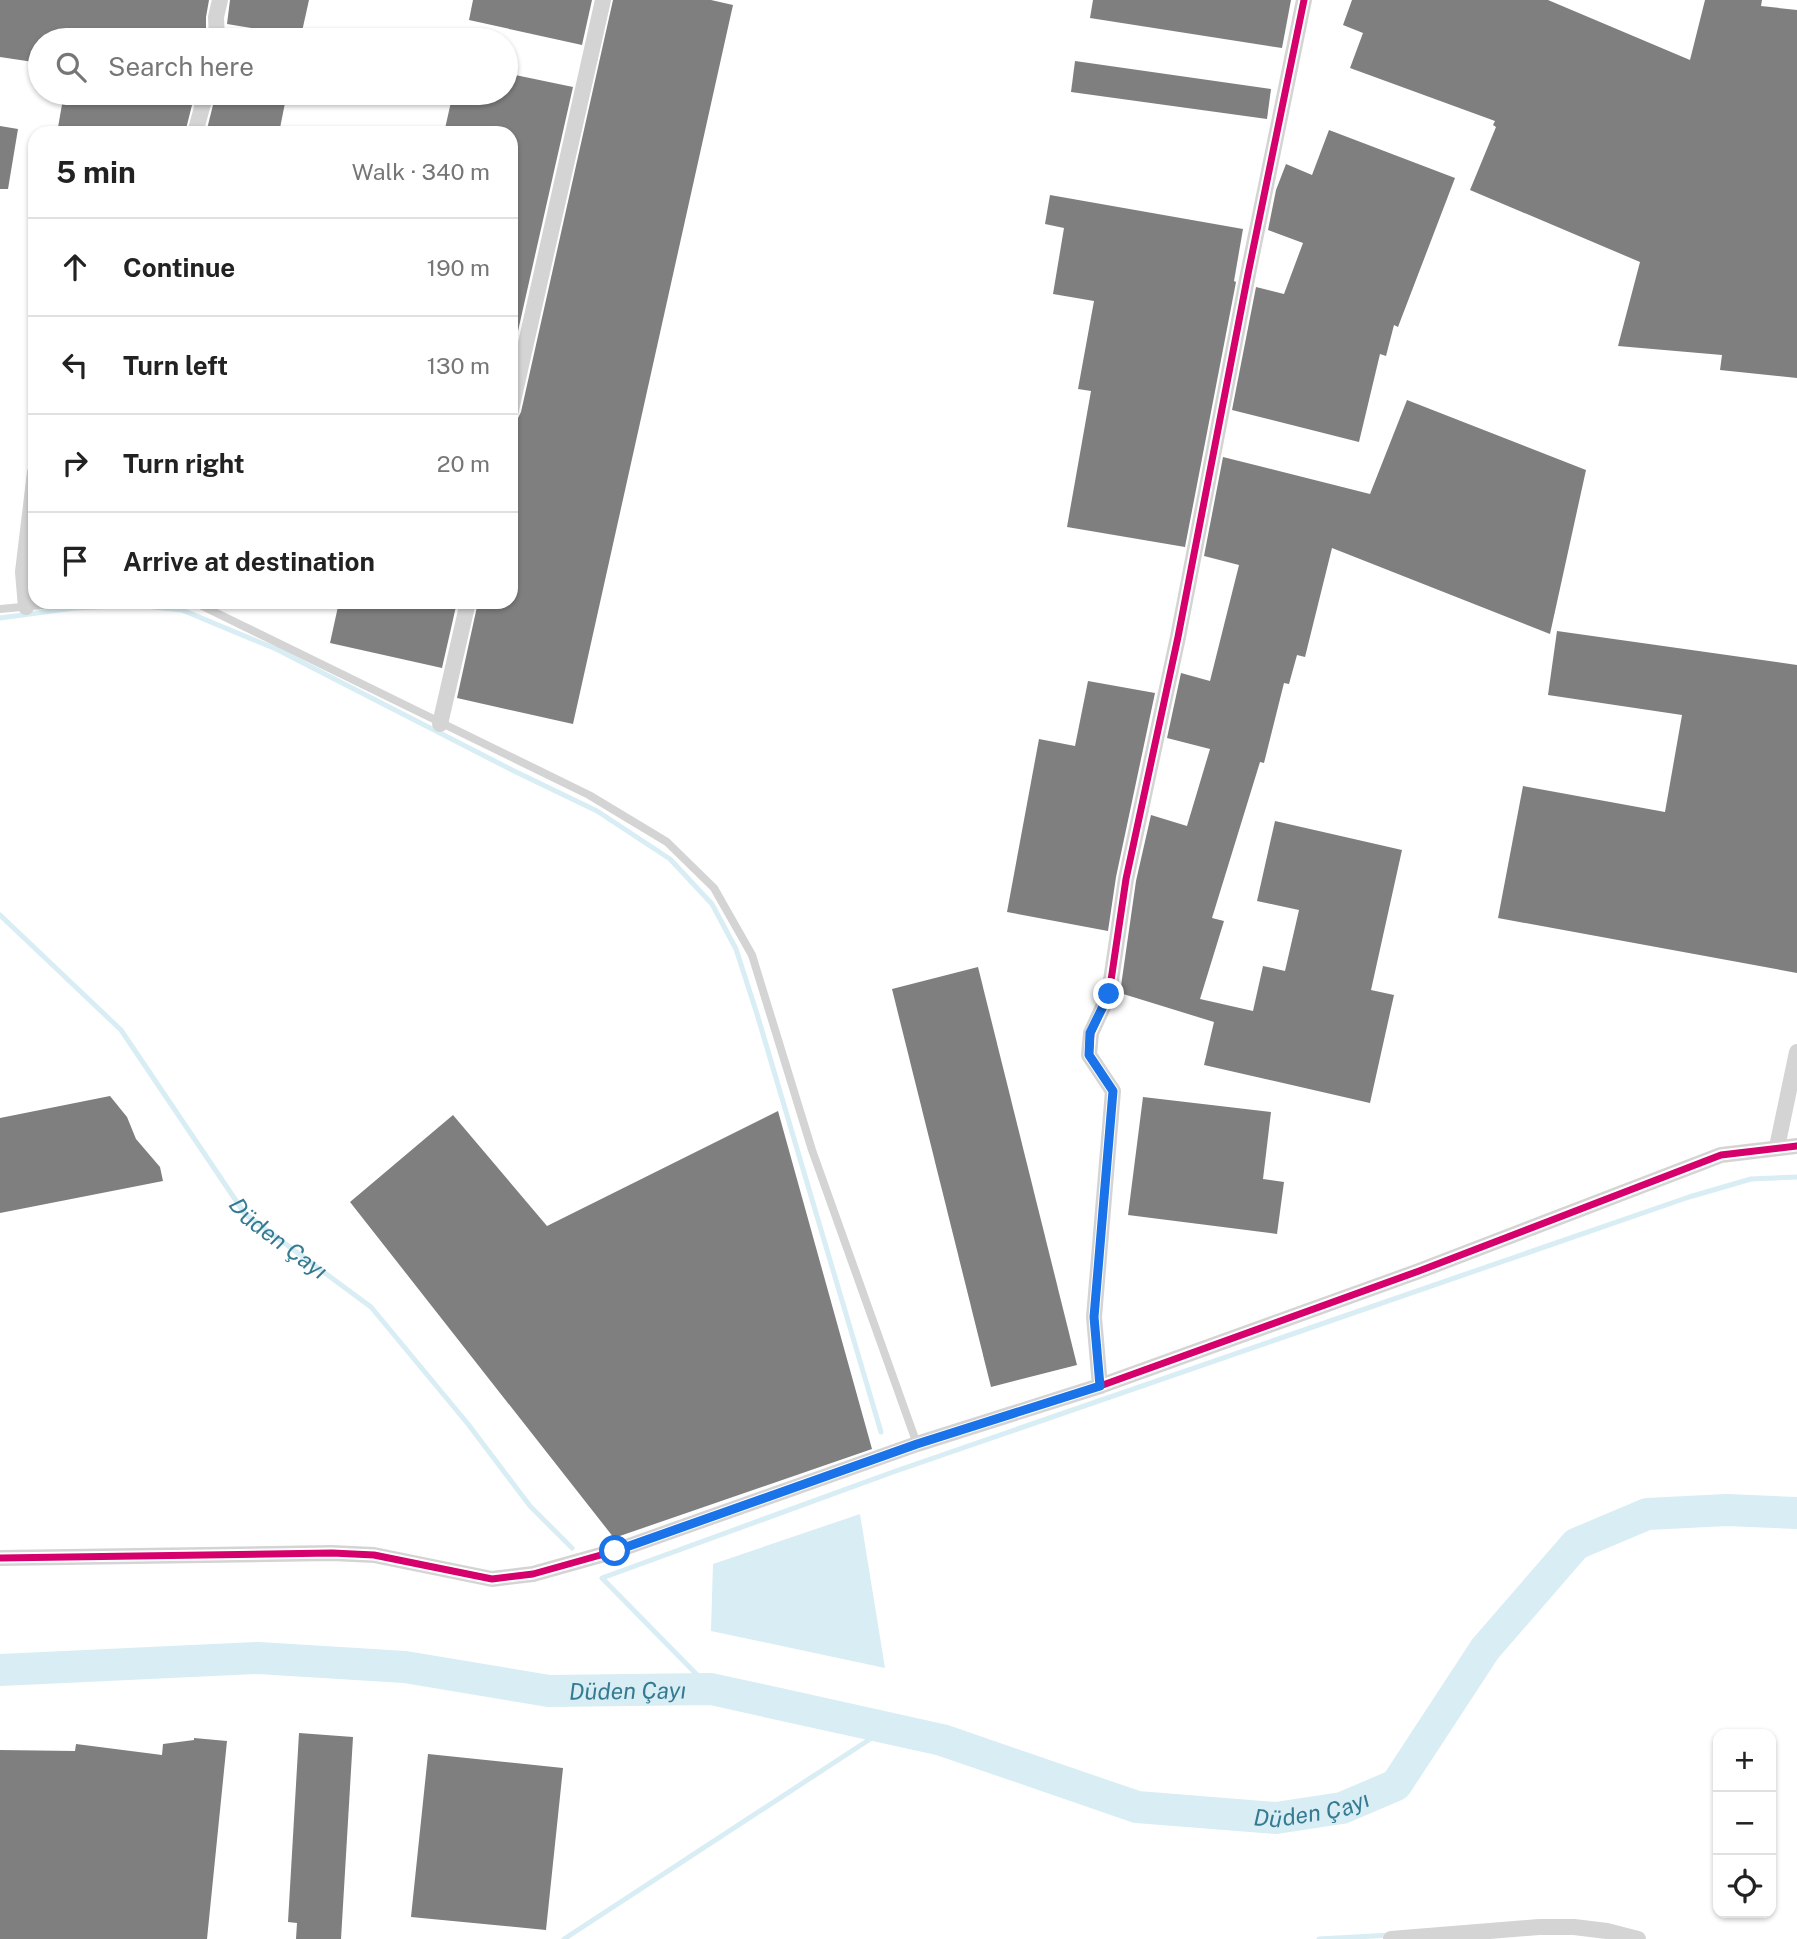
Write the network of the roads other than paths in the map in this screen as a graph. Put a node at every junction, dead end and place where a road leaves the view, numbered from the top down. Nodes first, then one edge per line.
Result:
1 (220, 0) edge
2 (603, 0) edge
3 (1304, 0) edge
4 (216, 28) edge
5 (203, 105) edge
6 (197, 126) edge
7 (518, 379) edge
8 (28, 530) edge
9 (26, 607) joint
10 (0, 609) edge
11 (208, 609) edge
12 (466, 609) edge
13 (440, 724) junction
14 (1797, 1052) edge
15 (1777, 1146) junction
16 (1797, 1146) edge
17 (1100, 1386) junction
18 (917, 1444) junction
19 (0, 1558) edge
20 (1391, 1939) edge
21 (1639, 1939) edge

1 - 4 street
2 - 7 street
3 - 17 street
5 - 6 street
8 - 9 street
9 - 10 lane
11 - 13 lane
12 - 13 street
13 - 18 lane
14 - 15 street
15 - 16 street
15 - 17 street
17 - 18 street
18 - 19 street
20 - 21 street

